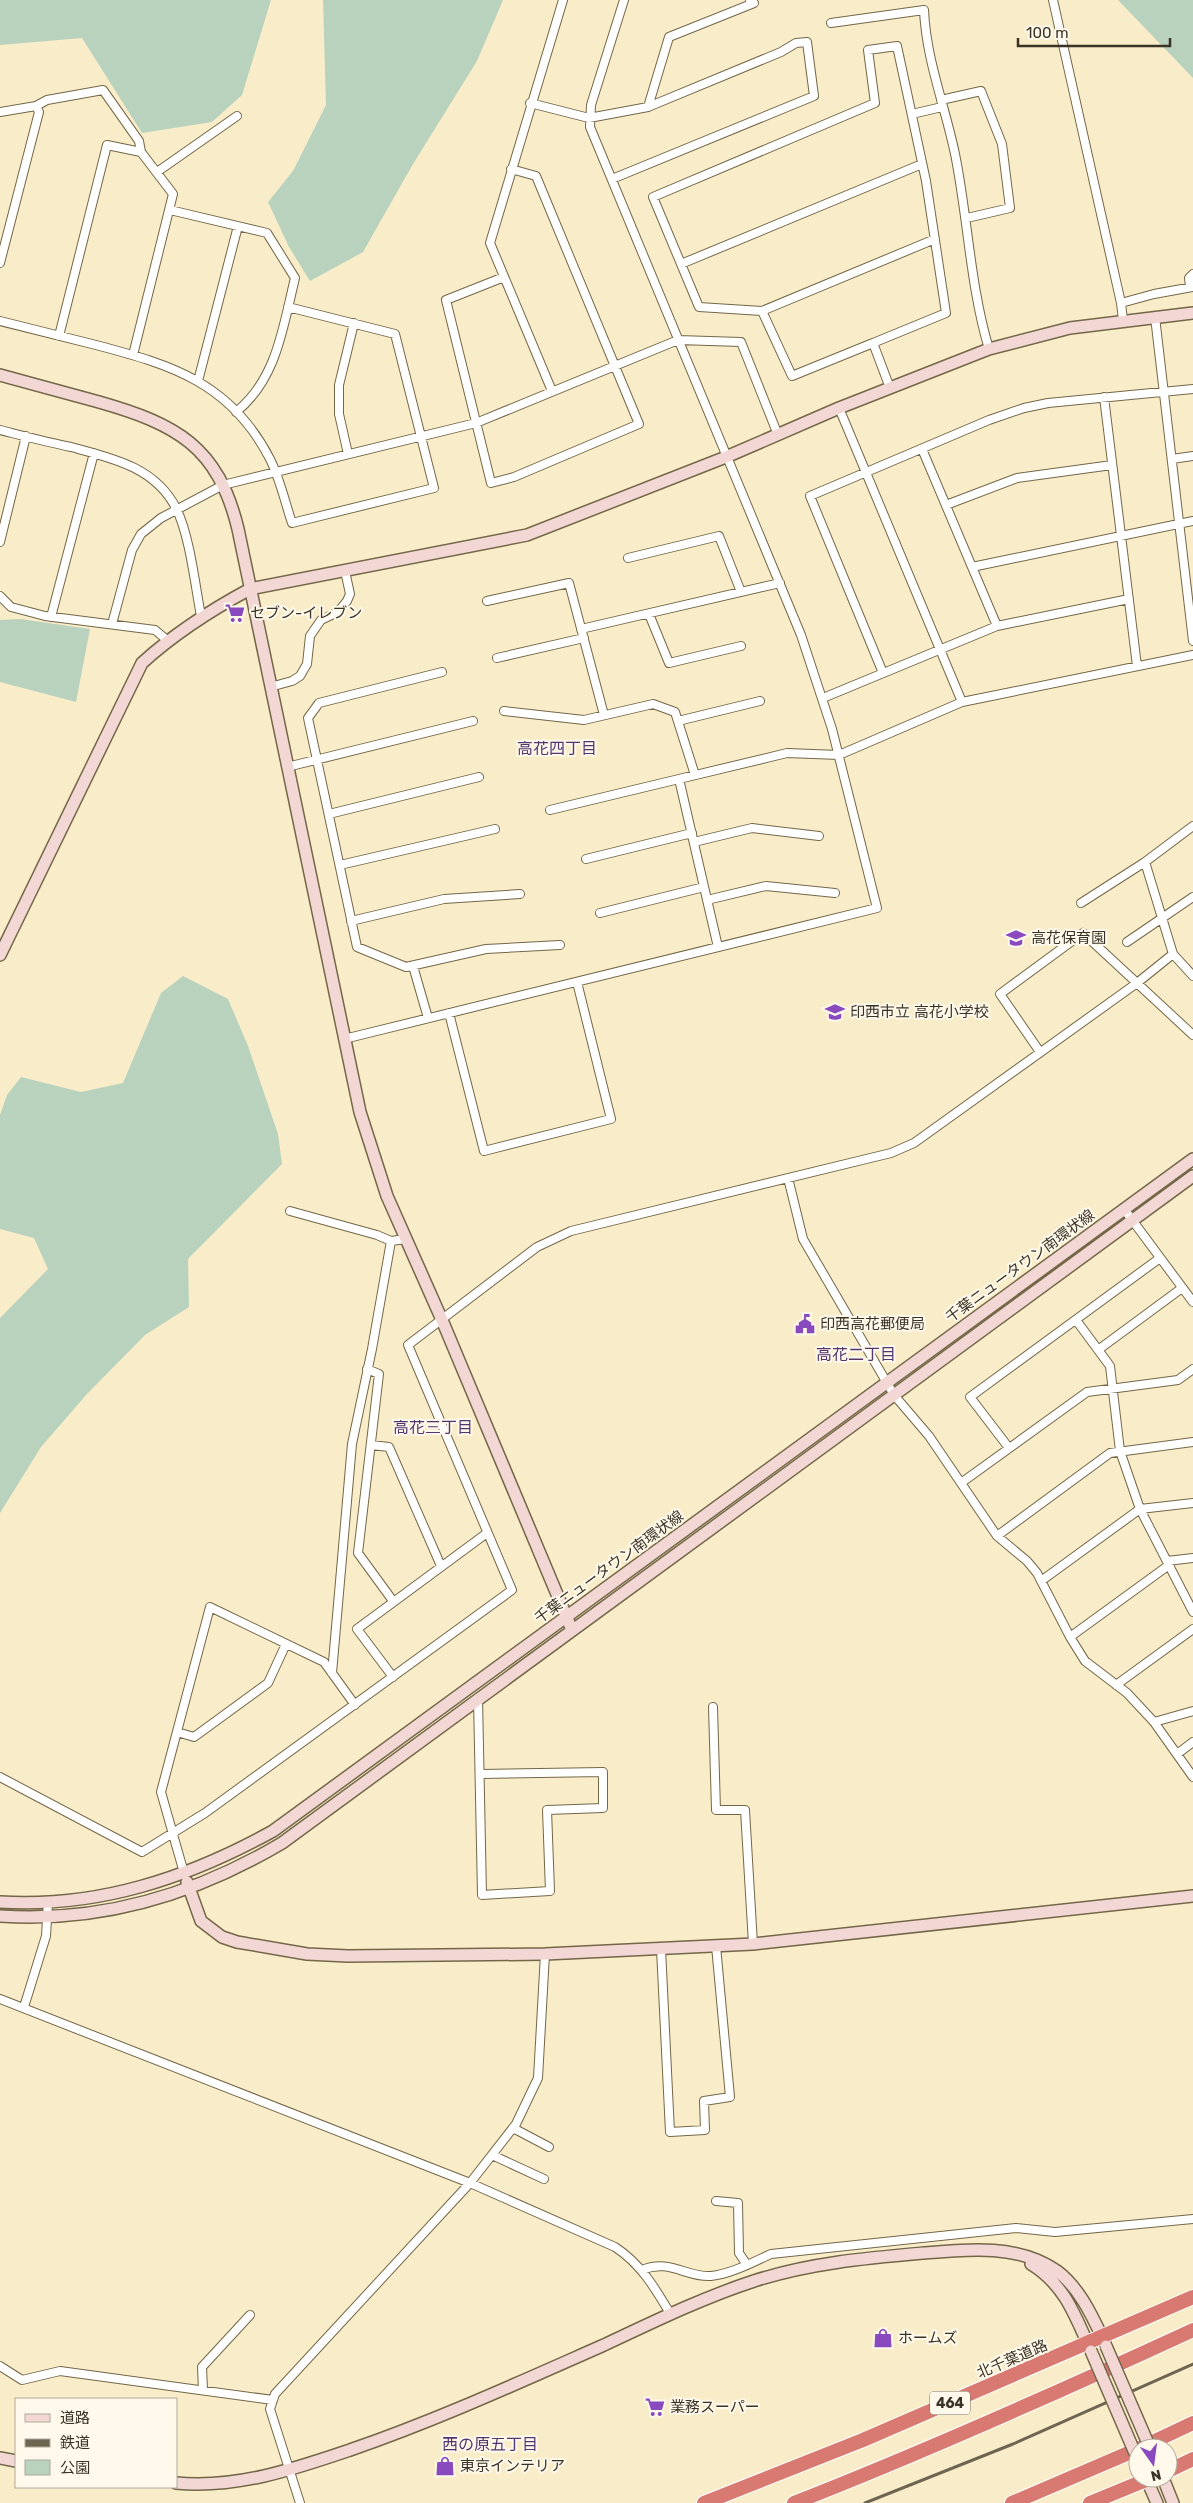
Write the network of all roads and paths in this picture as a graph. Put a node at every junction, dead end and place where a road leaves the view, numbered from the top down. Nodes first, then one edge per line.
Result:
1 (563, 0) edge
2 (624, 0) edge
3 (750, 0) edge
4 (925, 0) edge
5 (1053, 0) edge
6 (924, 10) junction
7 (831, 23) dead end
8 (530, 103) junction
9 (941, 104) junction
10 (36, 106) junction
11 (648, 107) junction
12 (0, 112) edge
13 (912, 114) junction
14 (238, 116) dead end
15 (589, 118) junction
16 (141, 152) junction
17 (922, 164) junction
18 (511, 169) junction
19 (157, 172) junction
20 (612, 179) junction
21 (170, 210) junction
22 (967, 218) junction
23 (238, 226) junction
24 (934, 239) junction
25 (0, 263) edge
26 (681, 264) junction
27 (1193, 274) edge
28 (504, 277) junction
29 (1192, 287) edge
30 (1121, 304) junction
31 (288, 307) junction
32 (762, 311) junction
33 (1193, 313) edge
34 (1155, 317) junction
35 (1123, 320) junction
36 (0, 321) edge
37 (354, 323) junction
38 (59, 336) junction
39 (678, 340) junction
40 (873, 343) junction
41 (989, 349) junction
42 (133, 355) junction
43 (615, 366) junction
44 (0, 375) edge
45 (198, 381) junction
46 (890, 388) junction
47 (1193, 389) edge
48 (552, 391) junction
49 (1164, 392) junction
50 (1104, 397) junction
51 (839, 408) junction
52 (236, 412) junction
53 (476, 423) junction
54 (0, 430) edge
55 (778, 435) junction
56 (26, 436) junction
57 (421, 436) junction
58 (922, 449) junction
59 (94, 453) junction
60 (348, 454) junction
61 (1193, 456) edge
62 (726, 457) junction
63 (1172, 458) junction
64 (1112, 465) junction
65 (276, 472) junction
66 (866, 472) junction
67 (223, 485) junction
68 (946, 505) junction
69 (176, 509) junction
70 (1193, 521) edge
71 (1180, 523) junction
72 (1121, 536) junction
73 (0, 542) edge
74 (628, 558) dead end
75 (972, 567) junction
76 (345, 571) junction
77 (780, 583) junction
78 (1190, 588) edge
79 (250, 589) junction
80 (741, 592) junction
81 (0, 596) edge
82 (1129, 599) junction
83 (487, 602) dead end
84 (649, 614) junction
85 (201, 616) junction
86 (51, 617) junction
87 (112, 624) junction
88 (997, 626) junction
89 (581, 629) junction
90 (584, 638) junction
91 (167, 640) junction
92 (1193, 641) edge
93 (741, 646) dead end
94 (940, 650) junction
95 (1193, 655) edge
96 (497, 658) dead end
97 (1137, 666) junction
98 (442, 672) dead end
99 (883, 673) junction
100 (270, 687) junction
101 (823, 698) junction
102 (760, 701) dead end
103 (962, 702) junction
104 (504, 711) dead end
105 (604, 715) junction
106 (473, 720) dead end
107 (678, 721) junction
108 (839, 755) junction
109 (318, 759) junction
110 (287, 767) junction
111 (695, 775) junction
112 (479, 777) dead end
113 (679, 779) junction
114 (550, 810) dead end
115 (329, 814) junction
116 (1193, 826) edge
117 (495, 829) dead end
118 (692, 833) junction
119 (819, 836) dead end
120 (694, 842) junction
121 (586, 859) dead end
122 (1145, 862) junction
123 (340, 865) junction
124 (704, 887) junction
125 (835, 893) dead end
126 (520, 894) dead end
127 (1193, 897) edge
128 (707, 900) junction
129 (1081, 903) dead end
130 (600, 913) dead end
131 (1163, 919) junction
132 (351, 921) junction
133 (1128, 942) dead end
134 (560, 945) dead end
135 (718, 947) junction
136 (1174, 954) junction
137 (0, 955) edge
138 (413, 966) junction
139 (1192, 973) edge
140 (577, 982) junction
141 (1137, 983) junction
142 (449, 1013) junction
143 (428, 1018) junction
144 (1193, 1035) edge
145 (344, 1039) junction
146 (1040, 1052) junction
147 (1193, 1159) edge
148 (1193, 1176) edge
149 (788, 1178) junction
150 (1124, 1209) junction
151 (290, 1211) dead end
152 (1132, 1220) junction
153 (406, 1239) junction
154 (391, 1241) junction
155 (1160, 1258) junction
156 (1182, 1288) junction
157 (1193, 1302) edge
158 (442, 1320) junction
159 (1076, 1320) junction
160 (1098, 1350) junction
161 (367, 1369) junction
162 (1193, 1369) edge
163 (886, 1383) junction
164 (1112, 1388) junction
165 (894, 1395) junction
166 (1193, 1442) edge
167 (371, 1445) junction
168 (1008, 1448) junction
169 (1120, 1451) junction
170 (961, 1483) junction
171 (1193, 1503) edge
172 (1140, 1509) junction
173 (487, 1533) junction
174 (997, 1536) junction
175 (1193, 1558) edge
176 (1168, 1563) junction
177 (441, 1566) junction
178 (1041, 1581) junction
179 (393, 1601) junction
180 (1193, 1612) edge
181 (567, 1617) junction
182 (1193, 1629) edge
183 (572, 1630) junction
184 (1070, 1637) junction
185 (286, 1644) junction
186 (332, 1672) junction
187 (393, 1677) junction
188 (1116, 1685) junction
189 (478, 1698) junction
190 (355, 1705) junction
191 (713, 1708) dead end
192 (1193, 1712) edge
193 (1154, 1722) junction
194 (176, 1732) junction
195 (1193, 1742) edge
196 (1177, 1754) junction
197 (480, 1774) junction
198 (0, 1777) edge
199 (1193, 1777) edge
200 (173, 1832) junction
201 (184, 1873) junction
202 (190, 1888) junction
203 (1193, 1896) edge
204 (0, 1902) edge
205 (48, 1902) junction
206 (0, 1916) edge
207 (48, 1917) junction
208 (753, 1944) junction
209 (716, 1946) junction
210 (661, 1949) junction
211 (545, 1954) junction
212 (0, 1999) edge
213 (24, 2007) junction
214 (513, 2128) junction
215 (549, 2146) dead end
216 (492, 2155) junction
217 (544, 2180) dead end
218 (470, 2183) junction
219 (716, 2201) dead end
220 (1193, 2219) edge
221 (1012, 2254) junction
222 (747, 2265) junction
223 (642, 2270) junction
224 (1193, 2297) edge
225 (671, 2314) junction
226 (250, 2315) dead end
227 (1193, 2330) edge
228 (1104, 2342) junction
229 (1089, 2348) junction
230 (0, 2366) edge
231 (202, 2390) junction
232 (273, 2400) junction
233 (1193, 2423) edge
234 (1128, 2438) edge
235 (1146, 2438) edge
236 (1161, 2438) edge
237 (1128, 2453) edge
238 (0, 2458) edge
239 (1193, 2460) edge
240 (15, 2462) edge
241 (1178, 2467) edge
242 (291, 2470) junction
243 (178, 2483) edge
244 (1128, 2487) edge
245 (1151, 2488) edge
246 (1167, 2488) edge
247 (300, 2503) edge
248 (704, 2503) edge
249 (794, 2503) edge
250 (1012, 2503) edge
251 (1090, 2503) edge
252 (1157, 2503) edge
253 (1173, 2503) edge

1 - 8 street
2 - 15 street
3 - 11 street
4 - 6 street
5 - 30 street
6 - 7 street
6 - 9 street
8 - 15 street
8 - 18 street
9 - 13 street
9 - 22 street
9 - 22 street
10 - 12 street
10 - 16 street
10 - 25 street
11 - 15 street
11 - 20 street
13 - 17 street
13 - 26 street
14 - 19 street
15 - 20 street
16 - 19 street
16 - 38 street
17 - 24 street
17 - 26 street
18 - 28 street
18 - 43 street
19 - 21 street
20 - 39 street
21 - 23 street
21 - 42 street
22 - 41 street
23 - 31 street
23 - 45 street
24 - 32 street
24 - 40 street
26 - 32 street
27 - 29 street
28 - 48 street
28 - 53 street
29 - 30 street
30 - 35 street
31 - 37 street
31 - 52 street
32 - 40 street
33 - 34 street
34 - 35 street
34 - 49 street
35 - 41 street
36 - 38 street
37 - 57 street
37 - 60 street
38 - 42 street
39 - 43 street
39 - 55 street
39 - 62 street
40 - 46 street
41 - 46 street
42 - 45 street
43 - 48 street
43 - 53 street
44 - 67 street
45 - 52 street
46 - 51 street
47 - 49 street
48 - 53 street
49 - 50 street
49 - 63 street
50 - 58 street
50 - 64 street
51 - 55 street
51 - 66 street
52 - 65 street
53 - 57 street
54 - 56 street
55 - 62 street
56 - 59 street
56 - 73 street
57 - 60 street
57 - 65 street
58 - 66 street
58 - 68 street
59 - 69 street
59 - 86 street
60 - 65 street
61 - 63 street
62 - 76 street
62 - 77 street
63 - 71 street
64 - 68 street
64 - 72 street
65 - 67 street
66 - 94 street
66 - 99 street
67 - 69 street
67 - 79 street
68 - 75 street
69 - 85 street
69 - 87 street
70 - 71 street
71 - 72 street
71 - 78 street
72 - 75 street
72 - 82 street
74 - 80 street
75 - 88 street
76 - 79 street
76 - 100 street
77 - 80 street
77 - 101 street
78 - 92 street
79 - 85 street
79 - 100 street
80 - 84 street
81 - 86 street
82 - 88 street
82 - 97 street
83 - 89 street
84 - 89 street
84 - 93 street
85 - 91 street
86 - 87 street
87 - 91 street
88 - 94 street
89 - 90 street
90 - 96 street
90 - 105 street
91 - 137 street
94 - 99 street
94 - 103 street
95 - 97 street
97 - 103 street
98 - 109 street
99 - 101 street
100 - 110 street
101 - 108 street
102 - 107 street
103 - 108 street
104 - 105 street
105 - 107 street
106 - 109 street
107 - 111 street
108 - 111 street
108 - 135 street
109 - 110 street
109 - 115 street
110 - 145 street
111 - 113 street
112 - 115 street
113 - 114 street
113 - 118 street
115 - 123 street
116 - 122 street
117 - 123 street
118 - 120 street
118 - 121 street
119 - 120 street
120 - 124 street
122 - 129 street
122 - 131 street
123 - 132 street
124 - 128 street
124 - 130 street
125 - 128 street
126 - 132 street
127 - 131 street
128 - 135 street
131 - 133 street
131 - 136 street
132 - 138 street
134 - 138 street
135 - 140 street
136 - 139 street
136 - 141 street
138 - 143 street
140 - 142 street
140 - 142 street
141 - 144 street
141 - 146 street
141 - 146 street
142 - 143 street
143 - 145 street
145 - 153 street
146 - 149 street
147 - 150 street, 千葉ニュータウン南環状線
148 - 152 street, 千葉ニュータウン南環状線
149 - 158 street
149 - 163 street
150 - 152 street
150 - 163 street, 千葉ニュータウン南環状線
151 - 154 street
152 - 155 street
152 - 165 street, 千葉ニュータウン南環状線
153 - 154 street
153 - 158 street
154 - 161 street
155 - 156 street
155 - 159 street
156 - 157 street
156 - 160 street
158 - 173 street
158 - 181 street
159 - 160 street
159 - 168 street
160 - 164 street
161 - 167 street
161 - 186 street
162 - 164 street
163 - 165 street
163 - 181 street, 千葉ニュータウン南環状線
164 - 168 street
164 - 169 street
165 - 170 street
165 - 183 street, 千葉ニュータウン南環状線
166 - 169 street
167 - 177 street
167 - 179 street
168 - 170 street
169 - 172 street
169 - 174 street
170 - 174 street
171 - 172 street
172 - 176 street
172 - 178 street
173 - 177 street
173 - 187 street
174 - 178 street
175 - 176 street
176 - 180 street
176 - 184 street
177 - 179 street
178 - 184 street
179 - 187 street
181 - 183 street
181 - 201 street, 千葉ニュータウン南環状線
182 - 188 street
183 - 189 street, 千葉ニュータウン南環状線
184 - 188 street
185 - 186 street
185 - 194 street
185 - 194 street
186 - 190 street
187 - 190 street
188 - 193 street
189 - 197 street
189 - 202 street, 千葉ニュータウン南環状線
190 - 200 street
191 - 208 street
192 - 193 street
193 - 196 street
194 - 200 street
195 - 196 street
196 - 199 street
197 - 197 street
198 - 200 street
200 - 201 street
201 - 202 street
201 - 205 street, 千葉ニュータウン南環状線
202 - 207 street, 千葉ニュータウン南環状線
202 - 211 street
203 - 208 street
204 - 205 street, 千葉ニュータウン南環状線
205 - 207 street
206 - 207 street, 千葉ニュータウン南環状線
207 - 213 street
208 - 209 street
209 - 210 street
209 - 210 street
210 - 211 street
211 - 214 street
212 - 213 street
213 - 218 street
214 - 215 street
214 - 216 street
216 - 217 street
216 - 218 street
218 - 223 street
218 - 232 street
219 - 222 street
220 - 222 street
221 - 225 street
221 - 228 street
221 - 229 street
222 - 223 street
223 - 225 street
224 - 228 highway, 北千葉道路 / 464
225 - 242 street
226 - 231 street
227 - 249 highway, 464
228 - 229 highway, 北千葉道路 / 464
228 - 235 street, bridge
229 - 234 street, bridge
229 - 248 highway, 北千葉道路 / 464
230 - 231 street
231 - 232 street
232 - 242 street
233 - 236 highway
237 - 250 highway
238 - 240 street
239 - 241 highway
242 - 243 street
242 - 247 street
244 - 251 highway
245 - 252 street
246 - 253 street

